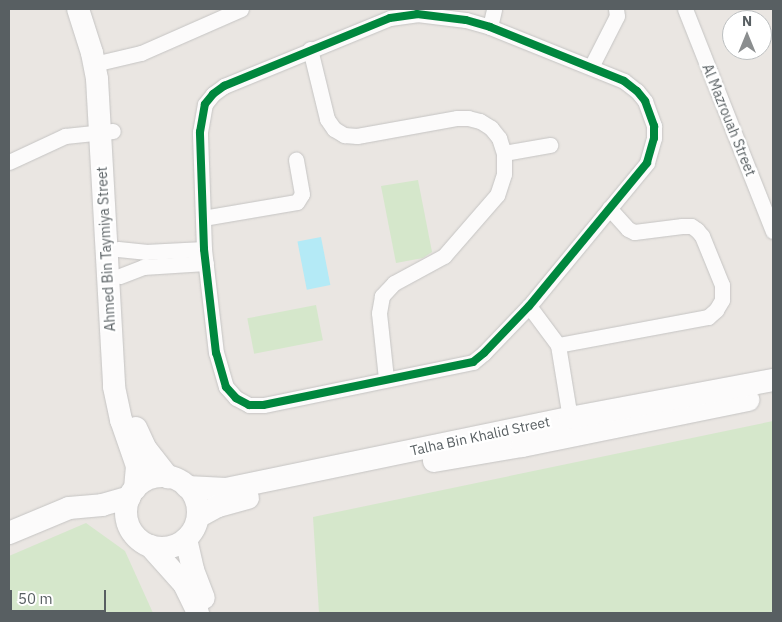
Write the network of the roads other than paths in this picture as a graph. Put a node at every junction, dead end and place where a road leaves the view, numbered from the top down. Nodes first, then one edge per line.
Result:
1 (78, 9) edge
2 (91, 9) edge
3 (240, 9) edge
4 (494, 9) edge
5 (616, 9) edge
6 (685, 9) edge
7 (490, 27) junction
8 (310, 49) junction
9 (100, 63) junction
10 (591, 67) junction
11 (107, 131) junction
12 (550, 145) dead end
13 (504, 152) junction
14 (296, 160) dead end
15 (9, 162) edge
16 (609, 208) junction
17 (203, 218) junction
18 (773, 231) edge
19 (118, 249) junction
20 (205, 256) junction
21 (157, 259) junction
22 (120, 276) junction
23 (529, 306) junction
24 (558, 345) junction
25 (386, 379) junction
26 (773, 380) edge
27 (773, 396) edge
28 (570, 418) junction
29 (178, 482) junction
30 (133, 493) junction
31 (88, 506) junction
32 (198, 517) junction
33 (9, 533) edge
34 (186, 539) junction
35 (144, 542) junction
36 (198, 613) edge
37 (211, 613) edge

1 - 9 street, Ahmed Bin Taymiya Street
2 - 9 street, Ahmed Bin Taymiya Street
3 - 9 street
4 - 7 street
5 - 10 street
6 - 18 street, Al Mazrouah Street
7 - 8 street
7 - 10 street
8 - 13 street
8 - 17 street
9 - 11 street, Ahmed Bin Taymiya Street
10 - 16 street
11 - 15 street
11 - 19 street, Ahmed Bin Taymiya Street
11 - 30 street, Ahmed Bin Taymiya Street
12 - 13 street
13 - 25 street
14 - 17 street
16 - 23 street
16 - 24 street
17 - 20 street
19 - 21 street
19 - 22 street, Ahmed Bin Taymiya Street
20 - 21 street
20 - 25 street
21 - 22 street
22 - 29 street, Ahmed Bin Taymiya Street
23 - 24 street
23 - 25 street
24 - 28 street
26 - 28 street, Talha Bin Khalid Street
27 - 32 street, Talha Bin Khalid Street
28 - 29 street, Talha Bin Khalid Street
29 - 30 street
29 - 32 street
30 - 31 street
30 - 35 street
31 - 33 street
31 - 35 street
32 - 34 street
34 - 35 street
34 - 37 street
35 - 36 street

